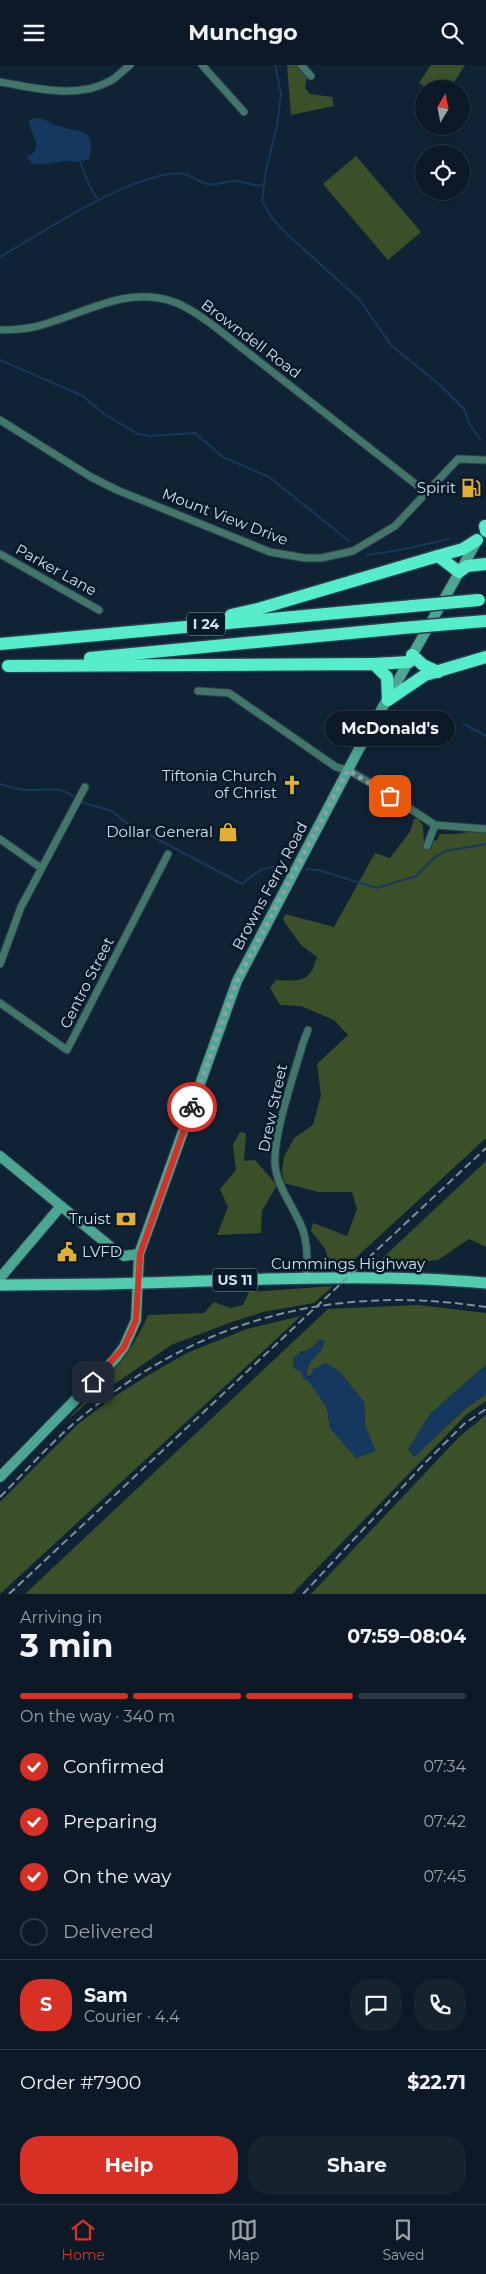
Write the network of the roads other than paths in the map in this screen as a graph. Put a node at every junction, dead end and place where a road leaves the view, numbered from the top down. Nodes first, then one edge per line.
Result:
1 (130, 65) edge
2 (202, 65) edge
3 (300, 65) edge
4 (311, 76) dead end
5 (0, 82) edge
6 (244, 112) dead end
7 (0, 330) edge
8 (0, 420) edge
9 (486, 460) edge
10 (427, 493) junction
11 (486, 526) edge
12 (482, 536) edge
13 (0, 554) edge
14 (438, 556) junction
15 (486, 564) edge
16 (459, 572) junction
17 (482, 599) edge
18 (99, 610) dead end
19 (486, 621) edge
20 (194, 625) junction
21 (0, 643) edge
22 (486, 657) edge
23 (410, 659) junction
24 (374, 664) junction
25 (4, 666) edge
26 (438, 672) junction
27 (198, 691) dead end
28 (388, 700) junction
29 (348, 770) junction
30 (85, 787) dead end
31 (435, 825) junction
32 (486, 829) edge
33 (0, 839) edge
34 (427, 846) dead end
35 (168, 854) dead end
36 (41, 868) junction
37 (0, 964) edge
38 (0, 1003) edge
39 (308, 1031) dead end
40 (0, 1156) edge
41 (61, 1207) junction
42 (140, 1254) junction
43 (306, 1277) junction
44 (0, 1278) edge
45 (139, 1283) junction
46 (486, 1283) edge
47 (0, 1285) edge
48 (0, 1477) edge

1 - 5 street
2 - 6 street
3 - 4 street
7 - 10 street, Browndell Road
8 - 10 street, Mount View Drive
9 - 10 street, Mount View Drive
11 - 12 highway
12 - 14 highway
12 - 16 street, Browns Ferry Road
13 - 18 street, Parker Lane
14 - 16 highway
14 - 20 highway
15 - 16 highway
16 - 23 street, Browns Ferry Road
17 - 20 highway, I 24, bridge
19 - 25 highway, I 24, bridge
20 - 21 highway, I 24
22 - 26 highway
23 - 24 highway
23 - 26 highway
23 - 28 street, Browns Ferry Road
24 - 25 highway
24 - 28 highway
26 - 28 highway
27 - 29 street
28 - 29 street, Browns Ferry Road
29 - 31 street
29 - 42 street, Browns Ferry Road
30 - 36 street
31 - 32 street
31 - 34 street
33 - 36 street
35 - 38 street, Centro Street
36 - 37 street
39 - 43 street, Drew Street
40 - 41 street
41 - 42 street
41 - 44 street
42 - 45 street, Browns Ferry Road
43 - 45 main road, Cummings Highway / US 11
43 - 46 main road, Cummings Highway / US 11
45 - 47 main road, Cummings Highway / US 11
45 - 48 street, Browns Ferry Road

